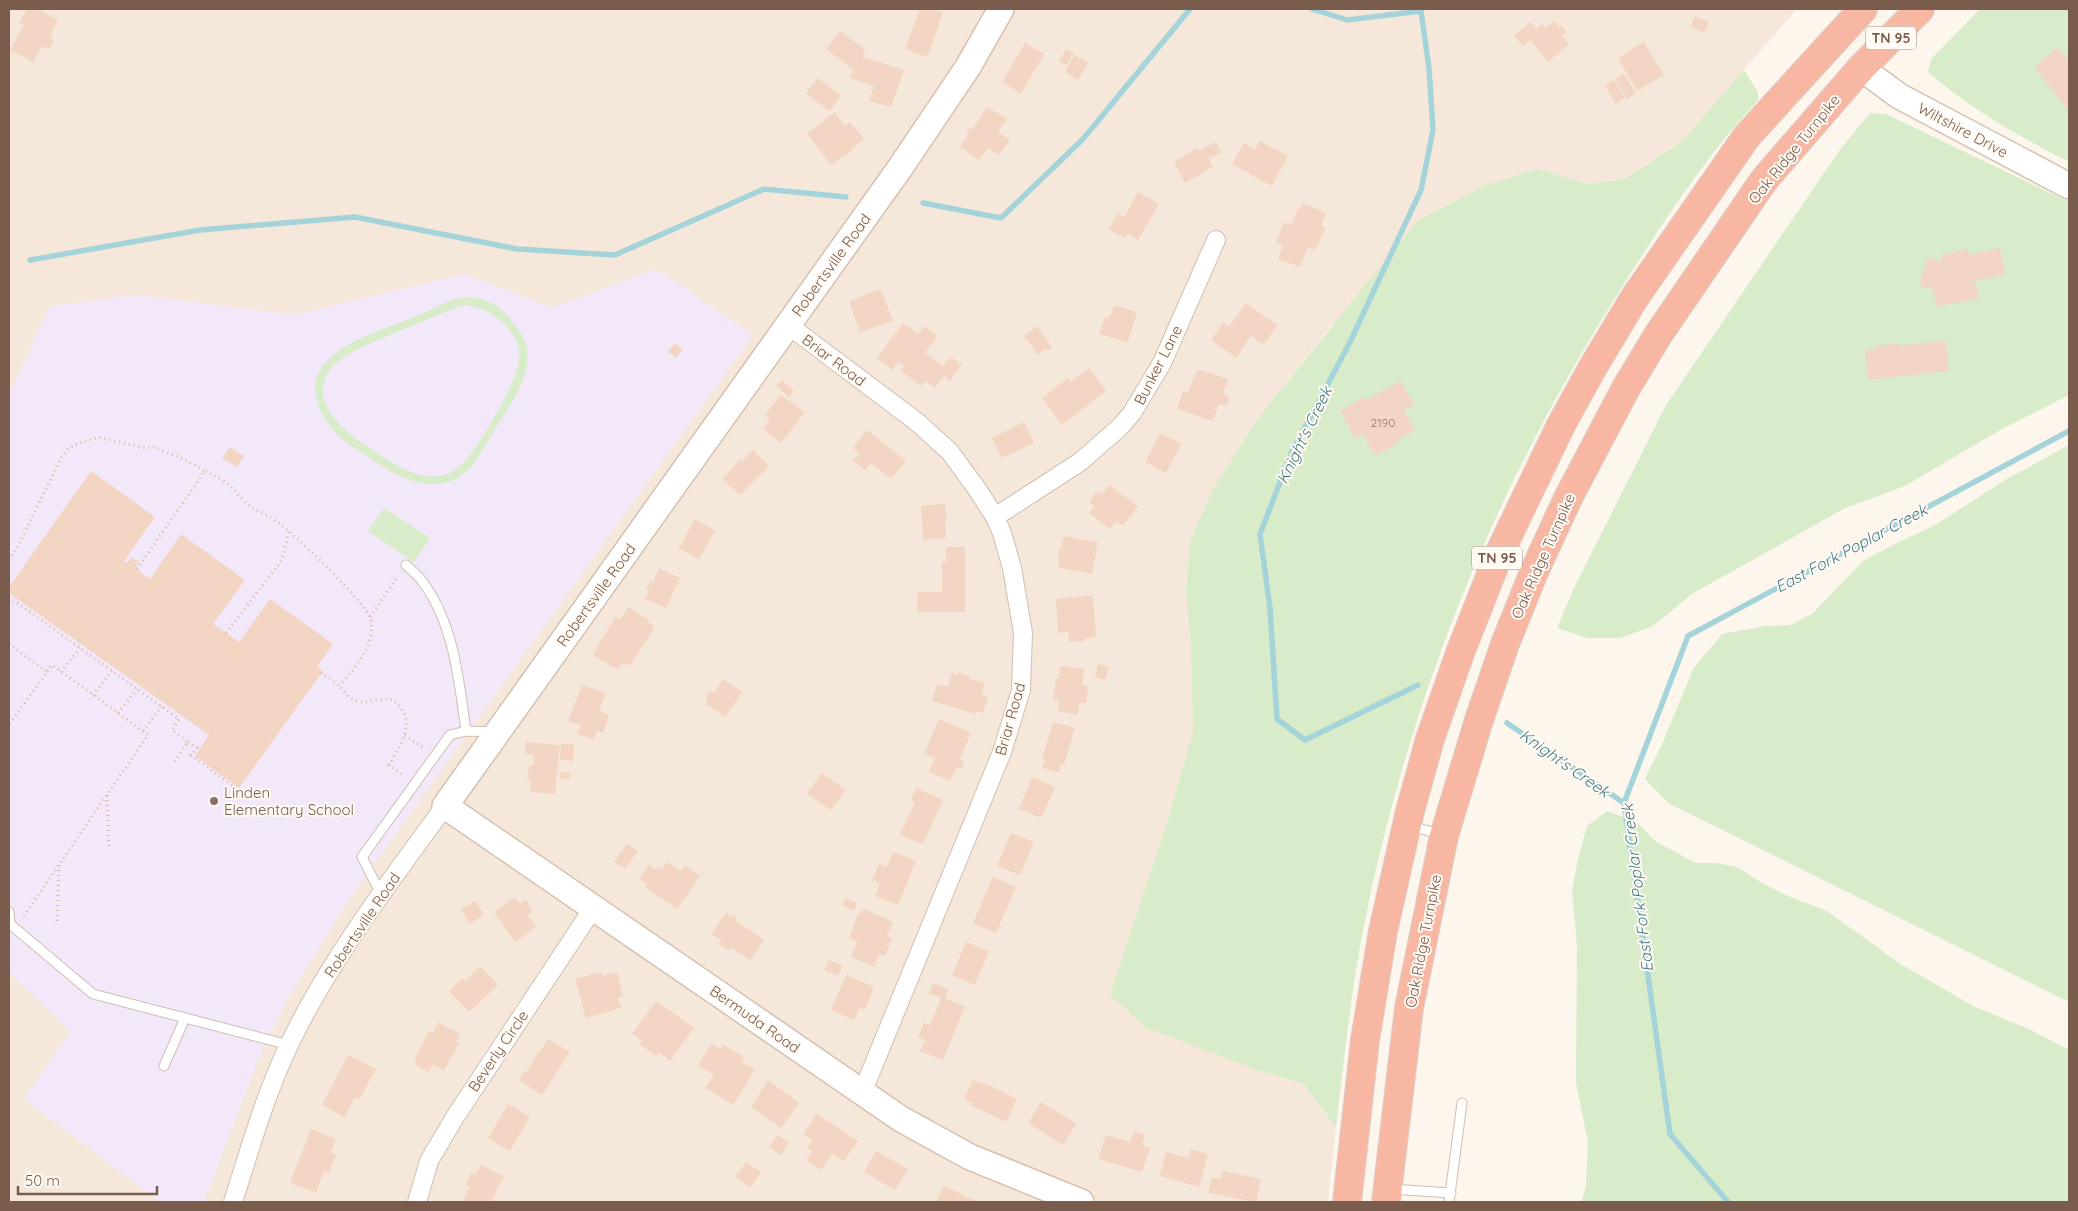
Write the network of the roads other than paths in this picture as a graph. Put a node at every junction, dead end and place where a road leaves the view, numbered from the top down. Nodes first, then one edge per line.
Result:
1 (1001, 9) edge
2 (1863, 9) edge
3 (1920, 9) edge
4 (1832, 42) junction
5 (1861, 68) junction
6 (2069, 186) edge
7 (1216, 240) dead end
8 (788, 325) junction
9 (1593, 367) junction
10 (1626, 388) junction
11 (995, 517) junction
12 (406, 565) road end
13 (466, 731) junction
14 (497, 732) junction
15 (445, 806) junction
16 (1407, 825) junction
17 (1444, 836) junction
18 (381, 894) junction
19 (594, 907) junction
20 (9, 912) edge
21 (185, 1018) junction
22 (289, 1045) junction
23 (164, 1066) dead end
24 (862, 1093) junction
25 (1462, 1103) dead end
26 (1387, 1195) edge
27 (1450, 1198) edge
28 (233, 1202) edge
29 (417, 1202) edge
30 (1081, 1202) edge
31 (1347, 1202) edge

1 - 8 street, Robertsville Road
2 - 4 highway, TN 95
3 - 5 highway, Oak Ridge Turnpike / TN 95
4 - 5 highway
4 - 9 highway, TN 95
5 - 6 street, Wiltshire Drive
5 - 10 highway, Oak Ridge Turnpike / TN 95
7 - 11 street, Bunker Lane
8 - 11 street, Briar Road
8 - 14 street, Robertsville Road
9 - 10 highway
9 - 16 highway, TN 95
10 - 17 highway, Oak Ridge Turnpike / TN 95
11 - 24 street, Briar Road
12 - 13 lane
13 - 14 lane
13 - 18 lane
14 - 15 street, Robertsville Road
15 - 18 street, Robertsville Road
15 - 19 street, Bermuda Road
16 - 17 lane
16 - 31 highway, TN 95
17 - 26 highway, Oak Ridge Turnpike / TN 95
18 - 22 street, Robertsville Road
19 - 24 street, Bermuda Road
19 - 29 street, Beverly Circle
20 - 21 lane
21 - 22 lane
21 - 23 lane
22 - 28 street, Robertsville Road
24 - 30 street, Bermuda Road
25 - 27 lane
26 - 27 lane

